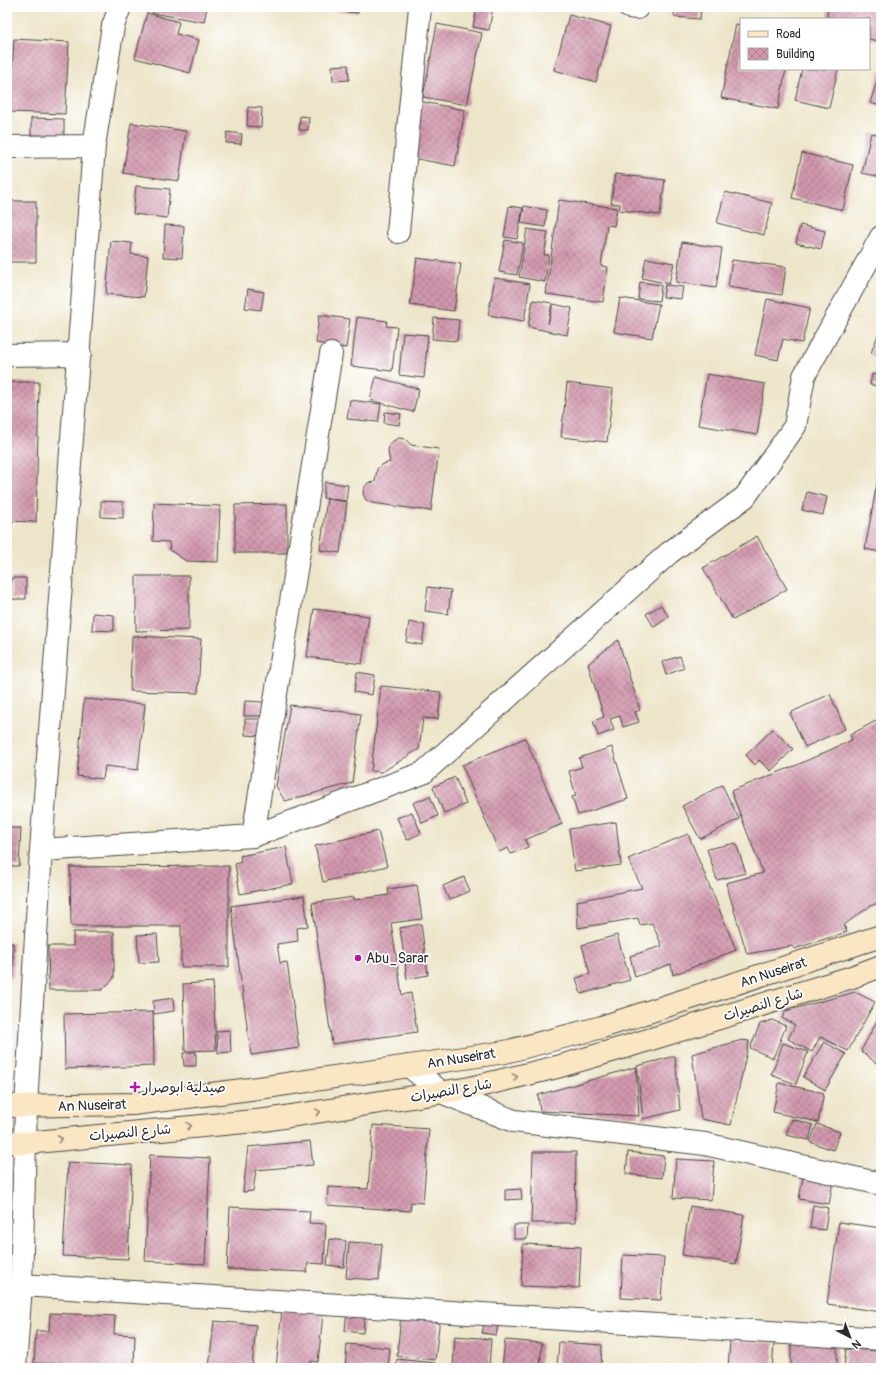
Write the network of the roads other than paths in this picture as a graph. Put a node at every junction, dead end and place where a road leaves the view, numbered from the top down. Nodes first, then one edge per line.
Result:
1 (120, 7) edge
2 (420, 7) edge
3 (94, 146) junction
4 (7, 147) edge
5 (398, 232) dead end
6 (881, 237) edge
7 (80, 354) junction
8 (331, 354) dead end
9 (7, 355) edge
10 (253, 836) junction
11 (41, 850) junction
12 (881, 936) edge
13 (881, 966) edge
14 (409, 1066) junction
15 (441, 1092) junction
16 (16, 1106) edge
17 (16, 1142) edge
18 (881, 1184) edge
19 (21, 1285) junction
20 (881, 1339) edge
21 (15, 1368) edge

1 - 3 street
2 - 5 street
3 - 4 street
3 - 7 street
6 - 10 street
7 - 9 street
7 - 11 street
8 - 10 street
10 - 11 street
11 - 16 street
12 - 14 main road, An Nuseirat
15 -> 13 main road, شارع النصيرات
14 - 15 street
14 - 16 main road, An Nuseirat
17 -> 15 main road, شارع النصيرات
15 - 18 street
16 - 17 street
17 - 19 street
19 - 20 street
19 - 21 street

